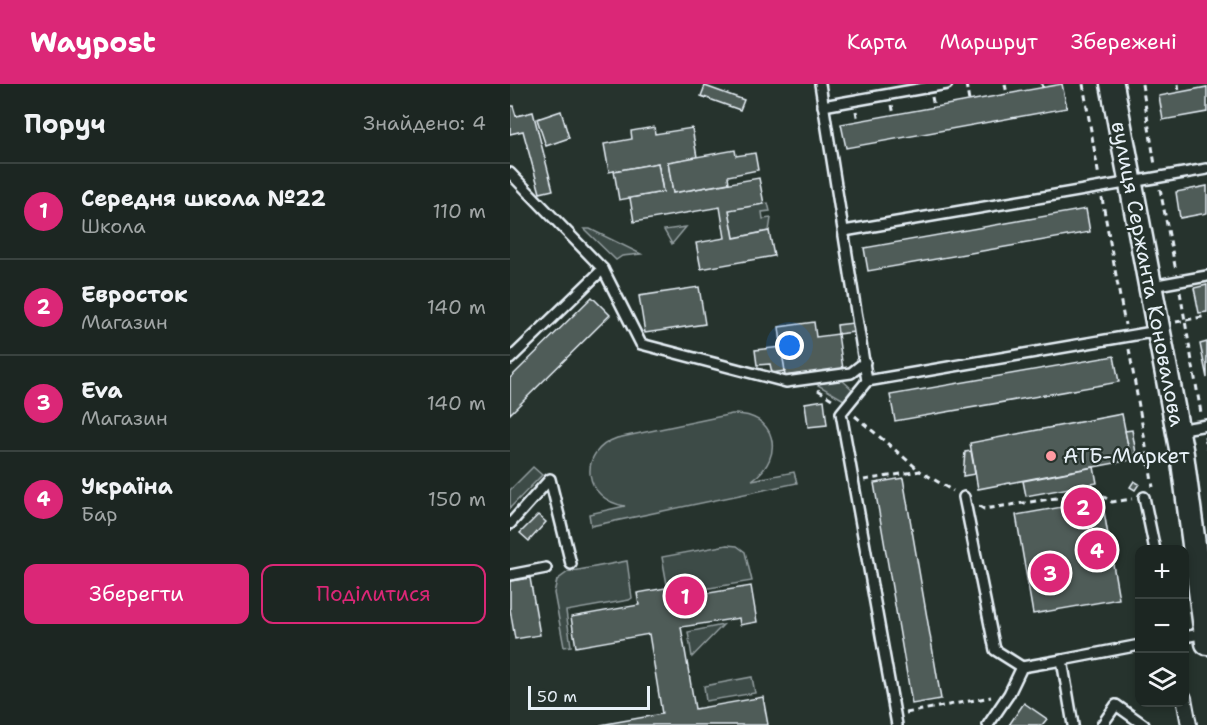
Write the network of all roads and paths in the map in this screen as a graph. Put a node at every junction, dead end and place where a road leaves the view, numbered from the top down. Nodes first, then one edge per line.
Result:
1 (820, 84) edge
2 (947, 84) edge
3 (966, 84) edge
4 (1005, 84) edge
5 (1083, 84) edge
6 (1112, 84) edge
7 (1142, 84) edge
8 (1178, 84) edge
9 (1179, 92) dead end
10 (1007, 94) dead end
11 (969, 101) dead end
12 (823, 106) junction
13 (1207, 169) edge
14 (510, 173) edge
15 (1157, 178) junction
16 (1130, 183) junction
17 (1101, 188) junction
18 (844, 231) junction
19 (603, 269) junction
20 (1207, 276) edge
21 (1178, 281) junction
22 (1150, 287) junction
23 (1207, 316) edge
24 (1186, 320) junction
25 (1158, 328) junction
26 (1127, 336) junction
27 (510, 359) edge
28 (865, 362) junction
29 (801, 380) junction
30 (867, 381) junction
31 (846, 408) junction
32 (1205, 425) edge
33 (1177, 430) junction
34 (1207, 448) edge
35 (920, 471) junction
36 (853, 482) junction
37 (964, 497) junction
38 (1144, 497) junction
39 (1199, 514) edge
40 (510, 524) edge
41 (1154, 545) edge
42 (1207, 561) edge
43 (570, 564) dead end
44 (546, 568) dead end
45 (510, 575) edge
46 (1201, 636) edge
47 (1135, 646) edge
48 (1062, 660) junction
49 (1022, 667) junction
50 (1009, 694) junction
51 (1187, 707) edge
52 (896, 720) edge
53 (988, 725) edge
54 (1073, 725) edge
55 (1102, 725) edge
56 (1144, 725) edge
57 (1190, 725) edge

1 - 12 lane
2 - 12 lane
3 - 11 path
4 - 10 path
5 - 17 path
6 - 16 street, вулиця Сержанта Коновалова
7 - 15 path
8 - 9 path
12 - 18 lane
13 - 15 lane
14 - 19 lane
15 - 16 lane
15 - 21 path
16 - 17 lane
16 - 22 street, вулиця Сержанта Коновалова
17 - 18 lane
17 - 26 path
18 - 28 lane
19 - 27 lane
19 - 29 lane
20 - 21 lane
21 - 22 lane
21 - 24 path
22 - 25 street, вулиця Сержанта Коновалова
23 - 24 path
24 - 25 path
24 - 32 path
25 - 26 lane
25 - 33 street, вулиця Сержанта Коновалова
26 - 30 lane
26 - 38 path
28 - 29 lane
28 - 30 lane
29 - 31 path
30 - 31 lane
31 - 35 path
31 - 36 lane
32 - 33 lane
32 - 34 path
33 - 39 street, вулиця Сержанта Коновалова
35 - 36 path
35 - 37 path
36 - 52 lane
37 - 38 path
37 - 49 lane
38 - 41 lane
39 - 42 street
39 - 46 street, вулиця Сержанта Коновалова
40 - 43 lane
44 - 45 lane
47 - 48 lane
48 - 49 lane
48 - 54 lane
49 - 50 lane
50 - 52 path
50 - 53 lane
51 - 57 street
55 - 56 lane

